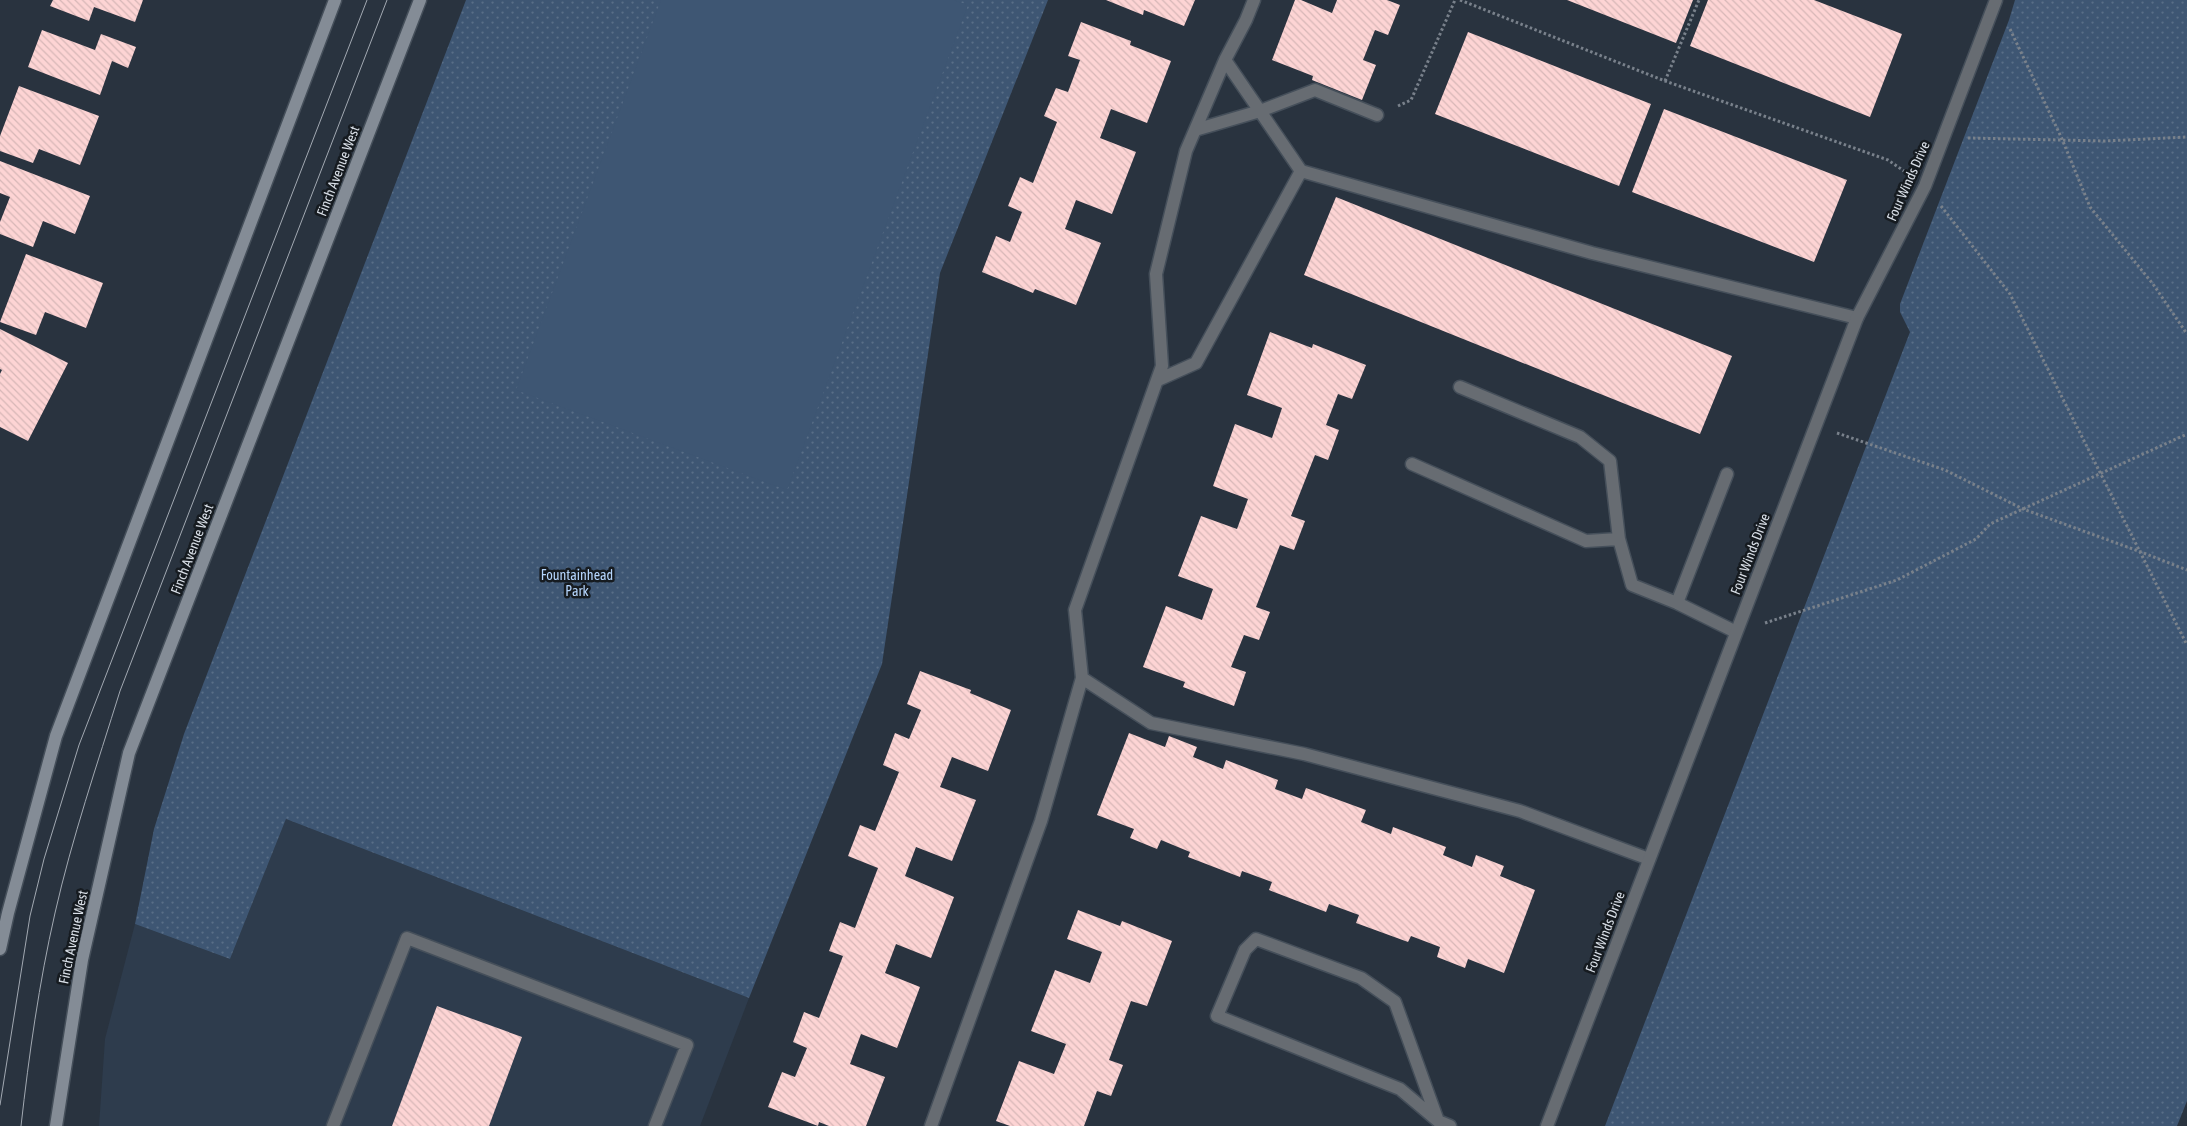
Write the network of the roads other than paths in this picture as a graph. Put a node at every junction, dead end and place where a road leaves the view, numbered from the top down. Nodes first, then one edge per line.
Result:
1 (335, 0) edge
2 (420, 0) edge
3 (1254, 0) edge
4 (1996, 0) edge
5 (1225, 60) junction
6 (1260, 111) junction
7 (1377, 115) road end
8 (1196, 130) junction
9 (1300, 171) junction
10 (1857, 318) junction
11 (1158, 380) junction
12 (1460, 387) dead end
13 (1412, 464) dead end
14 (1727, 474) dead end
15 (1619, 539) junction
16 (1677, 603) junction
17 (1736, 632) junction
18 (1082, 678) junction
19 (1649, 859) junction
20 (0, 949) edge
21 (1444, 1123) edge
22 (56, 1126) edge
23 (333, 1126) edge
24 (655, 1126) edge
25 (932, 1126) edge
26 (1547, 1126) edge

1 - 20 main road
2 - 22 main road, Finch Avenue West
3 - 5 street
4 - 10 street, Four Winds Drive
5 - 6 street
5 - 8 street
6 - 7 street
6 - 8 street
6 - 9 street
8 - 11 street
9 - 10 street
9 - 11 street
10 - 17 street, Four Winds Drive
11 - 18 street
12 - 15 street
13 - 15 street
14 - 16 street
15 - 16 street
16 - 17 street
17 - 19 street, Four Winds Drive
18 - 19 street
18 - 25 street
19 - 26 street, Four Winds Drive
21 - 21 street
23 - 24 street

